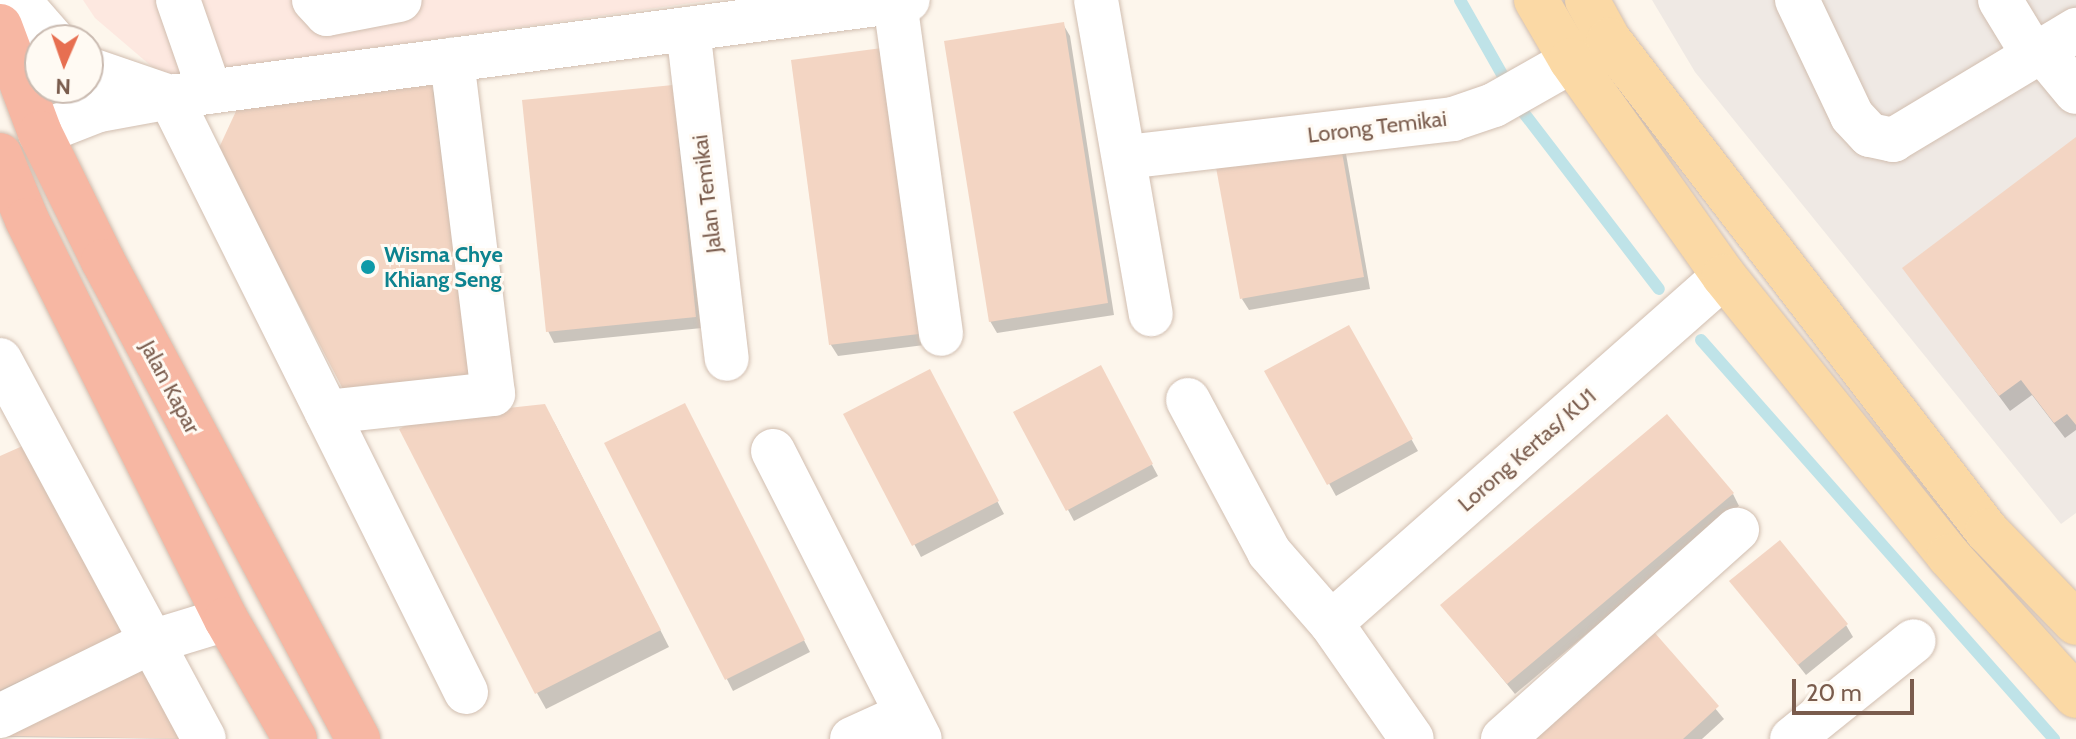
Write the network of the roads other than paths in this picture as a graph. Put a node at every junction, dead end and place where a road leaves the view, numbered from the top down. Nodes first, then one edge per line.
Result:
1 (18, 0) edge
2 (178, 0) edge
3 (314, 0) edge
4 (400, 0) edge
5 (1096, 0) edge
6 (1536, 0) edge
7 (1587, 0) edge
8 (1797, 0) edge
9 (2000, 0) edge
10 (902, 1) edge
11 (39, 24) edge
12 (0, 26) edge
13 (688, 29) junction
14 (2051, 46) edge
15 (1590, 50) junction
16 (452, 60) junction
17 (104, 73) edge
18 (2076, 92) edge
19 (190, 94) junction
20 (40, 133) junction
21 (0, 155) edge
22 (1126, 157) junction
23 (1724, 276) junction
24 (1151, 314) dead end
25 (941, 334) dead end
26 (727, 359) dead end
27 (0, 360) edge
28 (1188, 400) dead end
29 (327, 412) junction
30 (773, 451) dead end
31 (1737, 530) dead end
32 (226, 619) junction
33 (1331, 623) junction
34 (2076, 623) edge
35 (1914, 641) dead end
36 (151, 642) junction
37 (466, 692) dead end
38 (2076, 696) edge
39 (0, 716) edge
40 (914, 726) edge
41 (204, 739) edge
42 (295, 739) edge
43 (358, 739) edge
44 (852, 739) edge
45 (1412, 739) edge
46 (1503, 739) edge
47 (1792, 739) edge

1 - 11 street
2 - 19 street
3 - 4 street
5 - 22 street
6 - 15 main road
7 - 15 main road
8 - 14 street
9 - 14 street
10 - 13 street
10 - 25 street
12 - 20 highway, Jalan Kapar
13 - 16 street
13 - 26 street, Jalan Temikai
14 - 18 street
15 - 22 street, Lorong Temikai
15 - 23 main road
15 - 34 main road
16 - 19 street
16 - 29 street
17 - 19 street
19 - 20 street
19 - 29 street
20 - 43 highway, Jalan Kapar
21 - 32 highway
22 - 24 street
23 - 33 street, Lorong Kertas/ KU1
23 - 38 main road
27 - 36 street
28 - 33 street
29 - 37 street
30 - 40 street
31 - 46 street
32 - 36 street
32 - 42 highway
33 - 45 street
35 - 47 street
36 - 39 street
36 - 41 street
40 - 44 street

